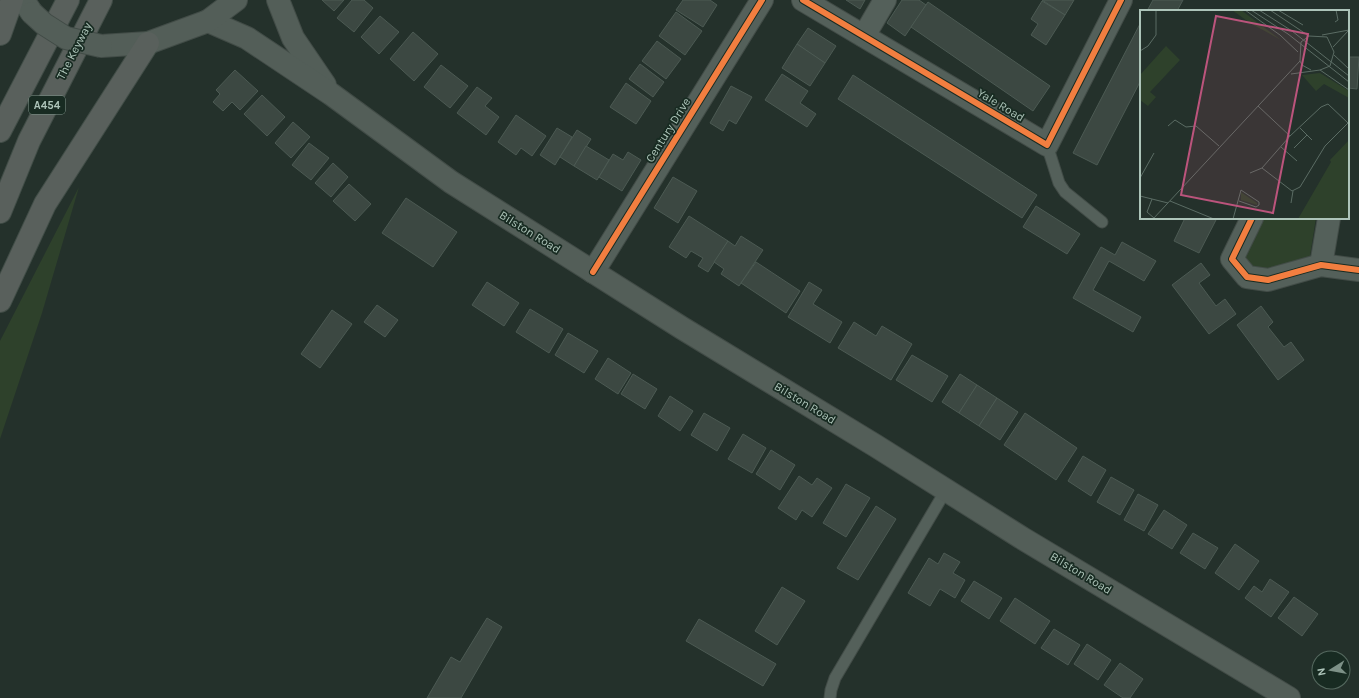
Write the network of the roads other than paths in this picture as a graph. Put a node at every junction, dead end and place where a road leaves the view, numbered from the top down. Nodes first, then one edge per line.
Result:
1 (12, 0) edge
2 (68, 0) edge
3 (101, 0) edge
4 (236, 0) edge
5 (278, 0) edge
6 (762, 0) edge
7 (803, 0) edge
8 (885, 0) edge
9 (1121, 0) edge
10 (28, 7) edge
11 (208, 21) junction
12 (0, 34) edge
13 (864, 36) junction
14 (148, 43) junction
15 (331, 94) junction
16 (0, 131) edge
17 (1047, 145) junction
18 (0, 212) edge
19 (1252, 219) edge
20 (1329, 219) edge
21 (1102, 222) dead end
22 (1321, 265) junction
23 (1359, 270) edge
24 (593, 272) junction
25 (0, 301) edge
26 (946, 490) junction
27 (830, 698) edge
28 (1289, 698) edge

1 - 12 highway
2 - 16 highway, A454
3 - 18 highway, The Keyway / A454
4 - 11 main road
5 - 15 main road, Bilston Road
6 - 24 street, Century Drive
7 - 13 street, Yale Road
8 - 13 street
9 - 17 street
10 - 14 main road, bridge
11 - 14 main road
11 - 15 main road, Bilston Road
13 - 17 street, Yale Road
14 - 25 highway
15 - 24 main road, Bilston Road
17 - 21 lane
19 - 22 street
20 - 22 street
22 - 23 street
24 - 26 main road, Bilston Road
26 - 27 lane
26 - 28 main road, Bilston Road

